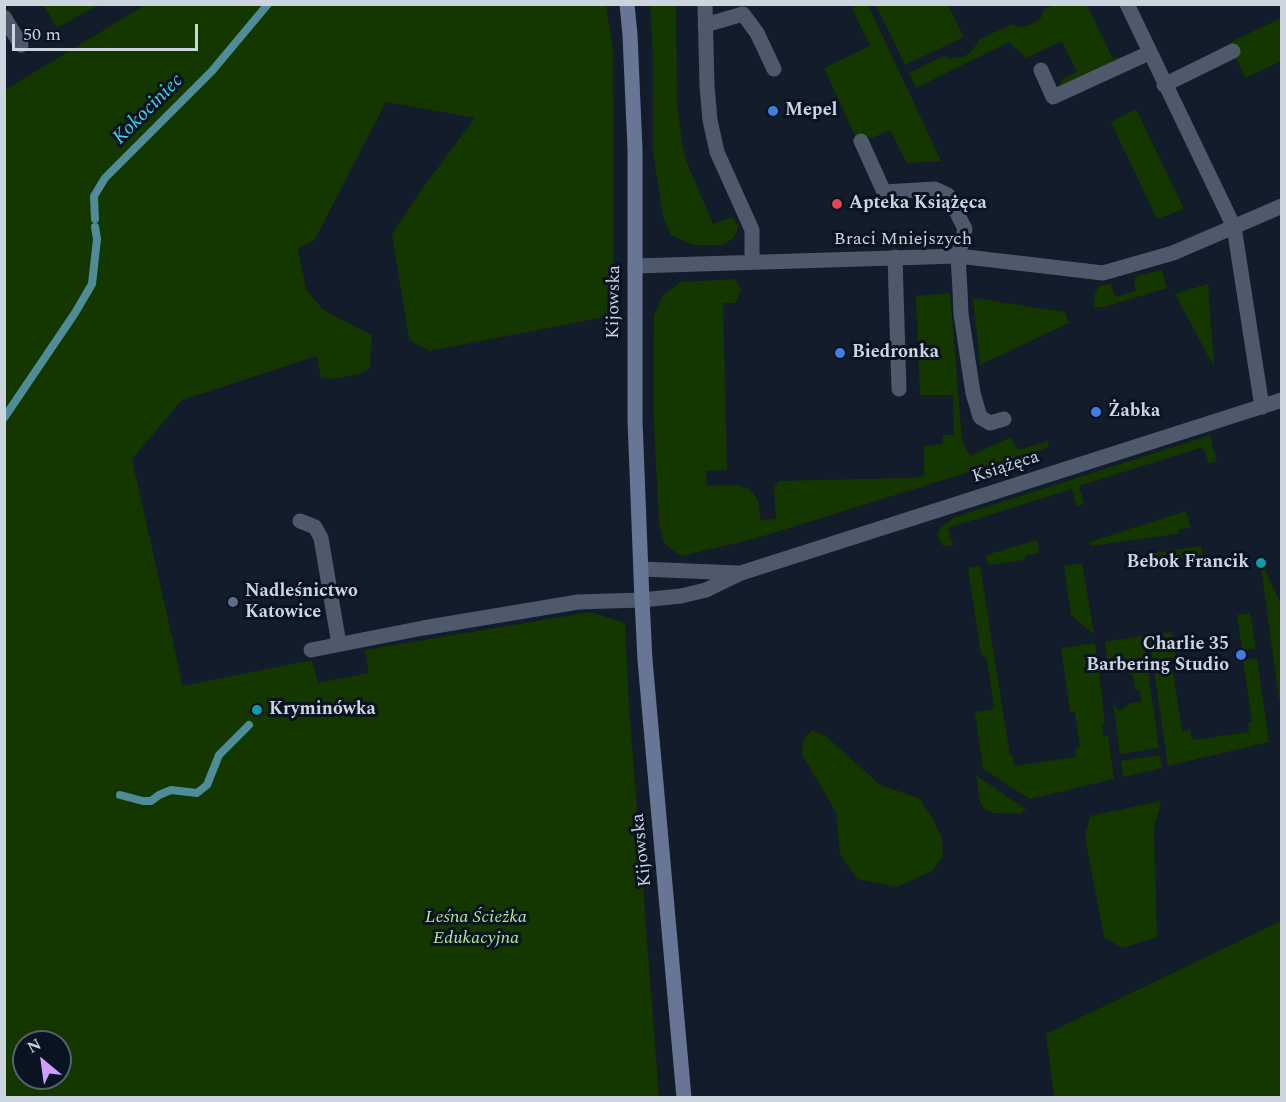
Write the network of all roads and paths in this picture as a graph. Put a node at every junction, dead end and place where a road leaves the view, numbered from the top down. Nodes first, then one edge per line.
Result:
1 (627, 4) edge
2 (705, 4) edge
3 (1127, 4) edge
4 (4, 17) edge
5 (705, 25) junction
6 (21, 45) dead end
7 (1233, 51) dead end
8 (1149, 53) junction
9 (774, 69) dead end
10 (1041, 69) dead end
11 (1164, 85) junction
12 (861, 141) dead end
13 (1281, 206) edge
14 (1234, 227) junction
15 (958, 256) junction
16 (895, 257) junction
17 (752, 262) junction
18 (635, 266) junction
19 (899, 389) dead end
20 (1281, 400) edge
21 (1262, 406) junction
22 (1004, 419) dead end
23 (300, 521) dead end
24 (641, 569) junction
25 (741, 573) junction
26 (642, 600) junction
27 (339, 644) junction
28 (311, 650) dead end
29 (684, 1098) edge

1 - 18 street, Kijowska
2 - 5 street
3 - 8 street
4 - 6 street
5 - 9 street
5 - 17 street
7 - 11 street
8 - 10 street
8 - 11 street
11 - 14 street
12 - 15 street
13 - 14 street, Braci Mniejszych
14 - 15 street, Braci Mniejszych
14 - 21 street
15 - 16 street, Braci Mniejszych
15 - 22 street
16 - 17 street, Braci Mniejszych
16 - 19 street
17 - 18 street, Braci Mniejszych
18 - 24 street, Kijowska
20 - 21 street, Książęca
21 - 25 street, Książęca
23 - 27 street
24 - 25 street
24 - 26 street, Kijowska
25 - 26 street
26 - 27 street
26 - 29 street, Kijowska
27 - 28 street

